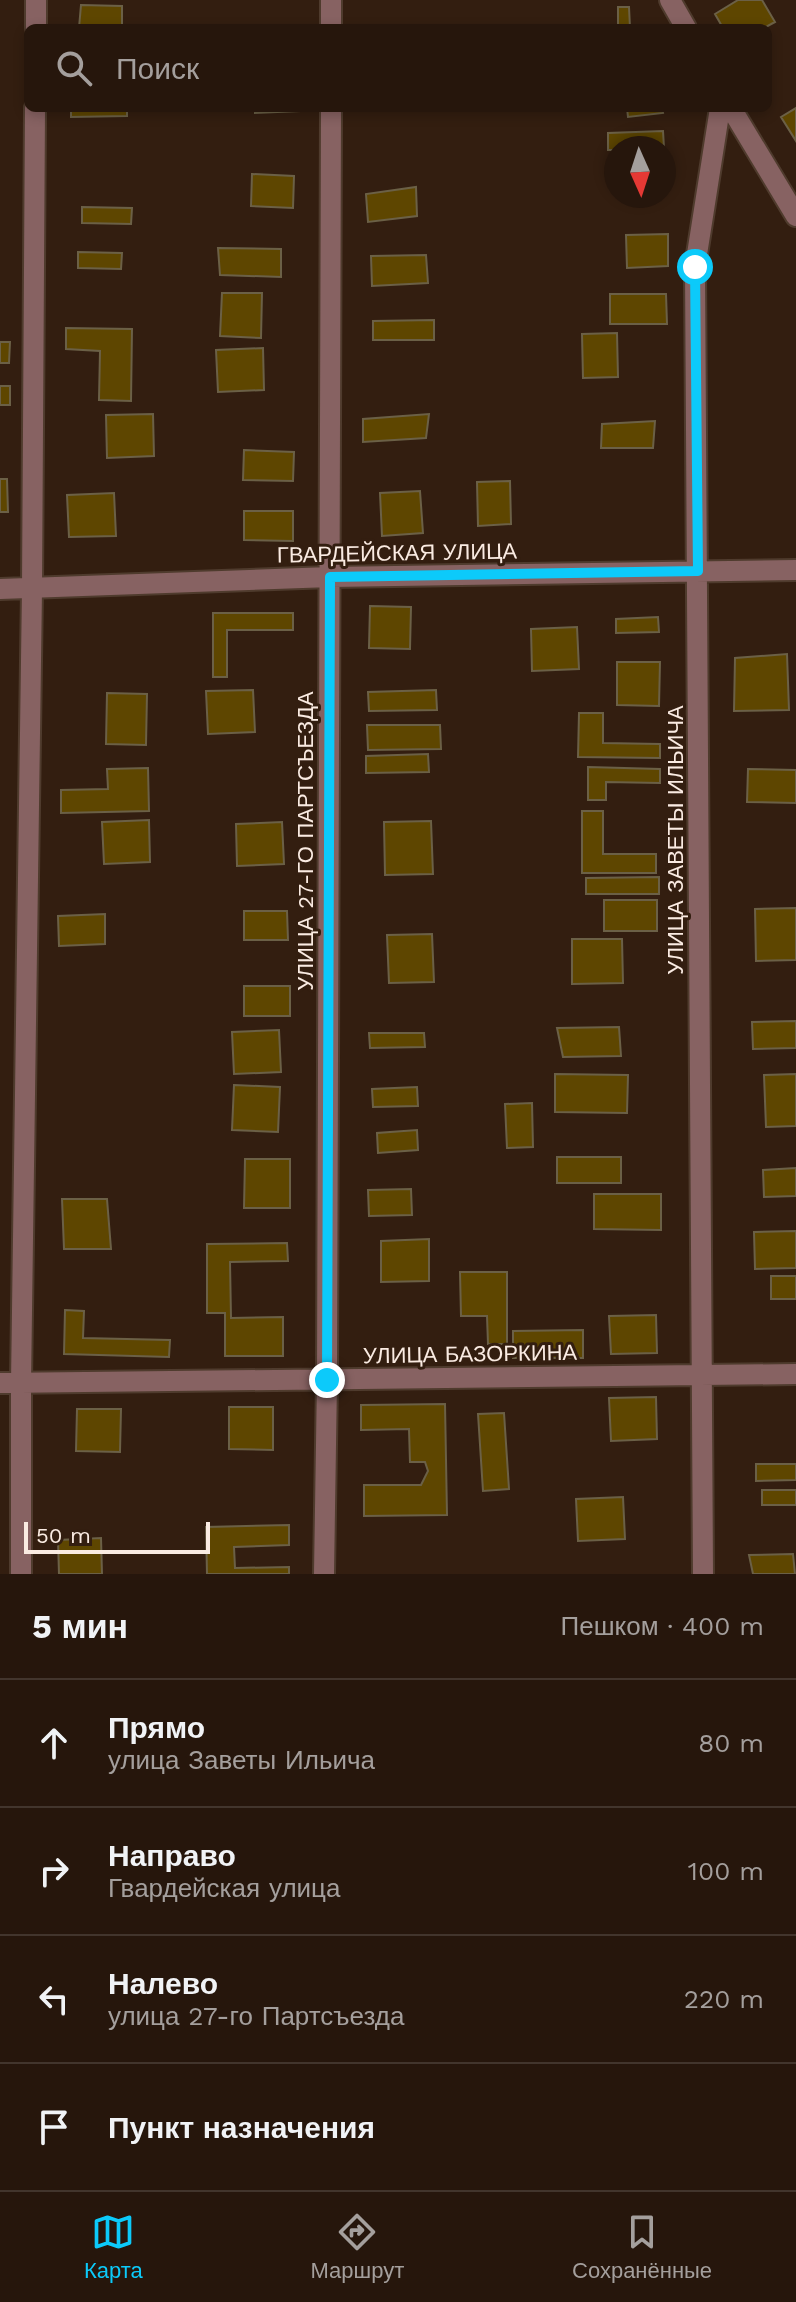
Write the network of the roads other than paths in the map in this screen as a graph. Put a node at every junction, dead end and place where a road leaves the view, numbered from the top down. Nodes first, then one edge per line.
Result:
1 (36, 0) edge
2 (331, 0) edge
3 (670, 0) edge
4 (36, 24) edge
5 (331, 24) edge
6 (684, 24) edge
7 (35, 112) edge
8 (331, 112) edge
9 (719, 112) edge
10 (734, 112) edge
11 (790, 194) edge
12 (796, 216) edge
13 (796, 570) edge
14 (698, 571) junction
15 (330, 577) junction
16 (0, 589) edge
17 (32, 589) junction
18 (796, 1374) edge
19 (703, 1376) junction
20 (327, 1380) junction
21 (0, 1383) edge
22 (21, 1383) junction
23 (21, 1574) edge
24 (324, 1574) edge
25 (703, 1574) edge

1 - 4 street
2 - 5 street
3 - 6 street
7 - 17 street
8 - 15 street, УЛИЦА 27-ГО ПАРТСЪЕЗДА
9 - 14 street, УЛИЦА ЗАВЕТЫ ИЛЬИЧА
10 - 11 street
11 - 12 street
13 - 14 street, ГВАРДЕЙСКАЯ УЛИЦА
14 - 15 street, ГВАРДЕЙСКАЯ УЛИЦА
14 - 19 street, УЛИЦА ЗАВЕТЫ ИЛЬИЧА
15 - 17 street, ГВАРДЕЙСКАЯ УЛИЦА
15 - 20 street, УЛИЦА 27-ГО ПАРТСЪЕЗДА
16 - 17 street, ГВАРДЕЙСКАЯ УЛИЦА
17 - 22 street
18 - 19 street, УЛИЦА БАЗОРКИНА
19 - 20 street, УЛИЦА БАЗОРКИНА
19 - 25 street, УЛИЦА ЗАВЕТЫ ИЛЬИЧА
20 - 22 street, УЛИЦА БАЗОРКИНА
20 - 24 street, УЛИЦА 27-ГО ПАРТСЪЕЗДА
21 - 22 street, УЛИЦА БАЗОРКИНА
22 - 23 street

